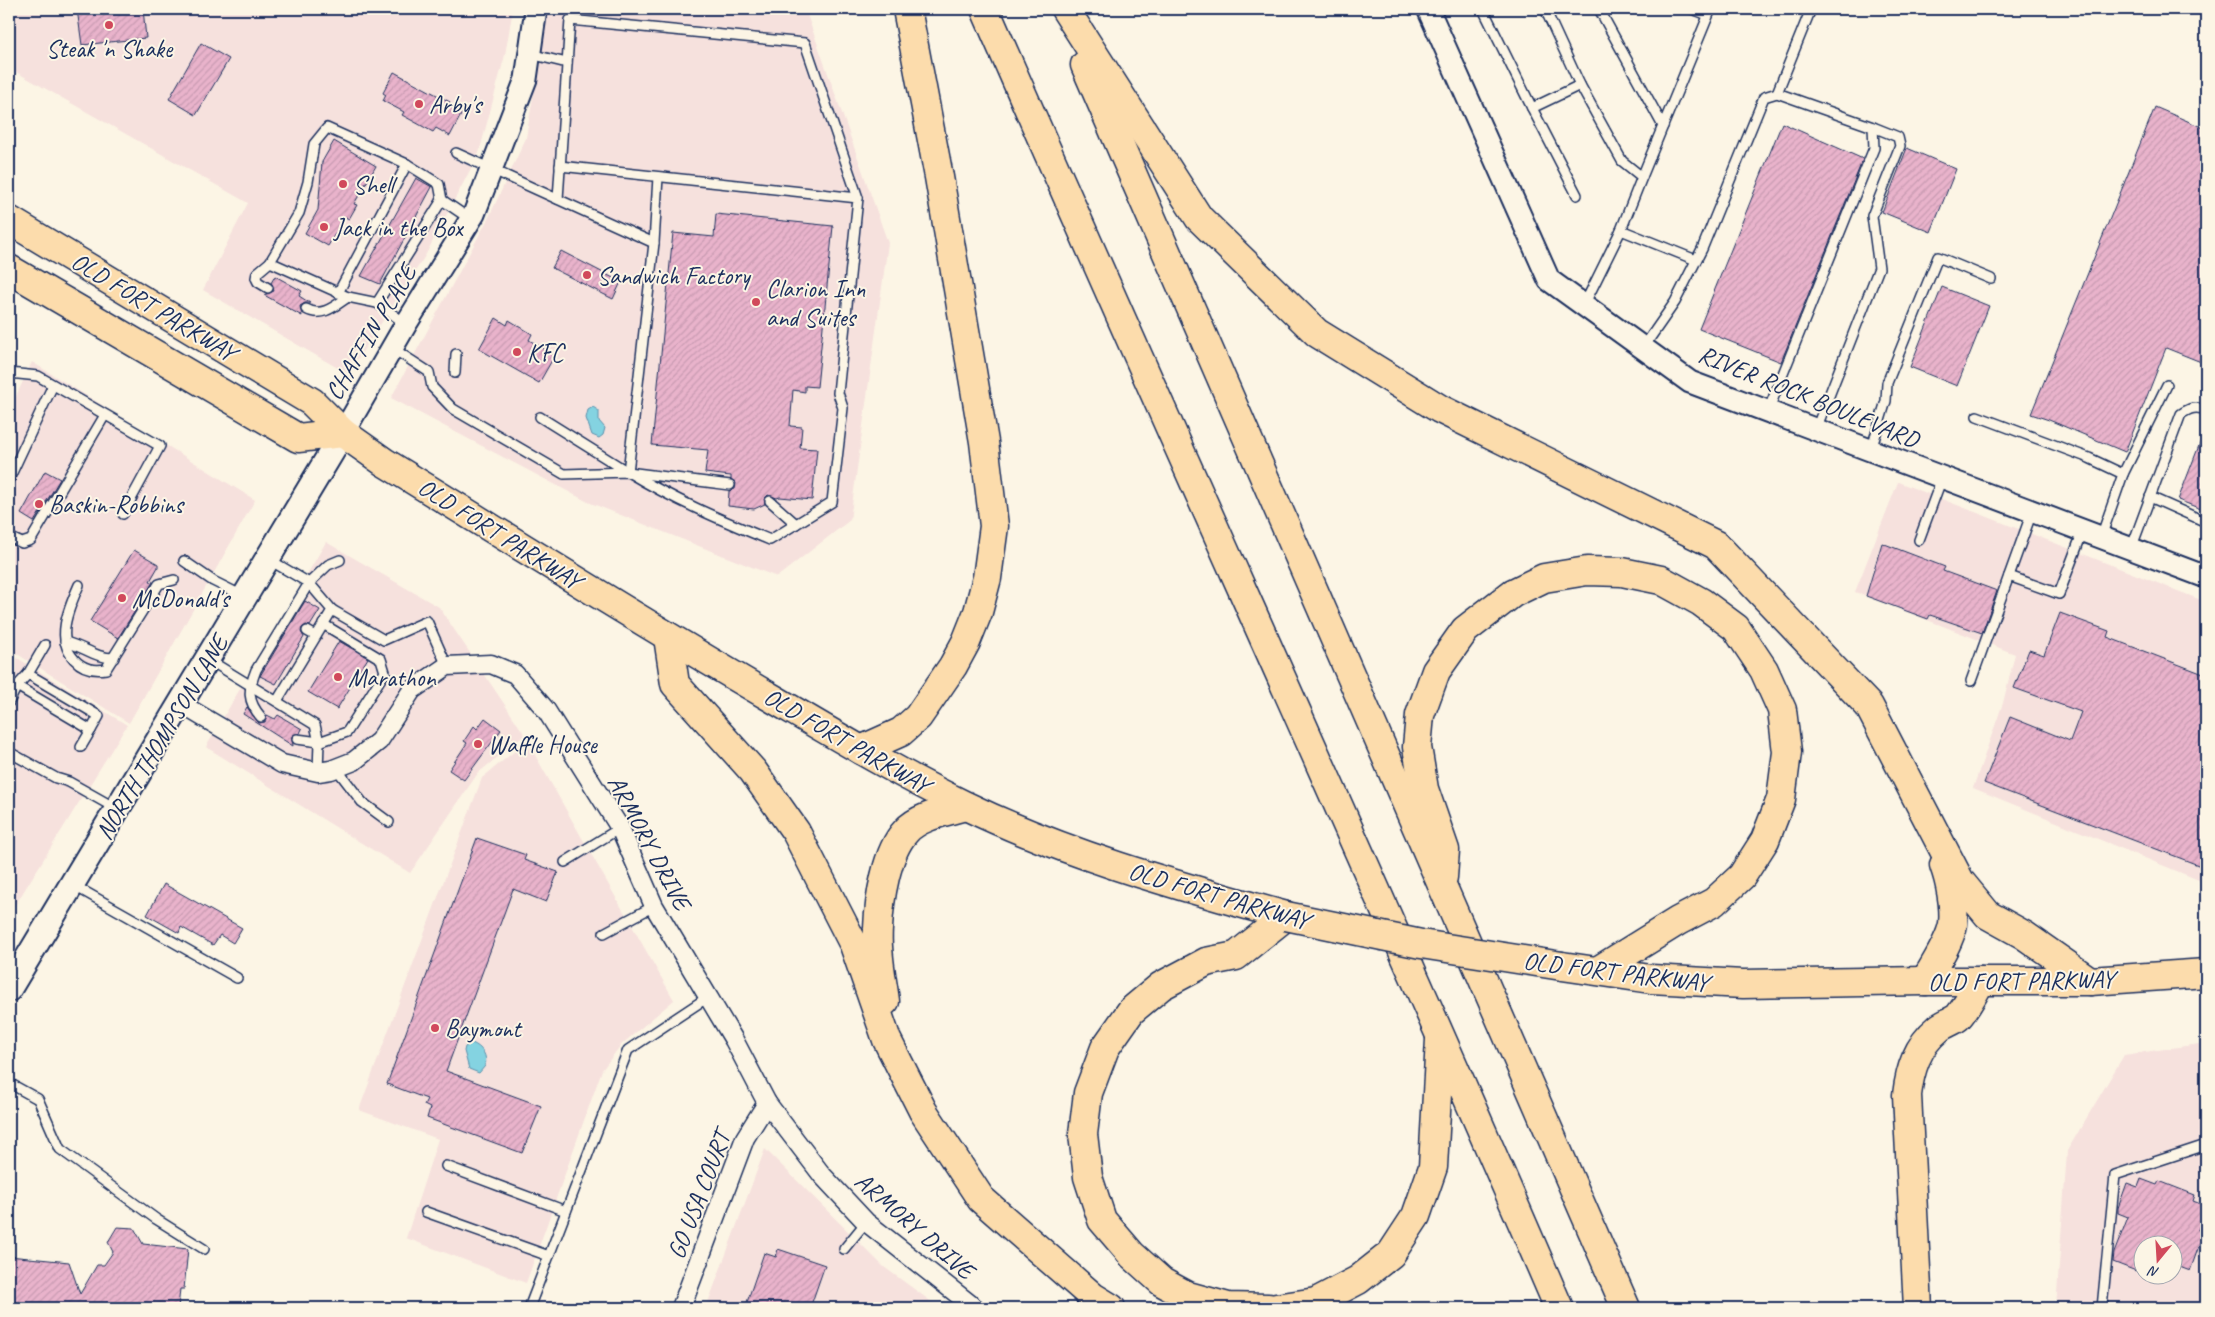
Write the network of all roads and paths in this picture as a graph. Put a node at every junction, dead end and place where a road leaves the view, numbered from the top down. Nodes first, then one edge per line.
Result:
1 (536, 9) edge
2 (907, 9) edge
3 (985, 9) edge
4 (1060, 9) edge
5 (1064, 9) edge
6 (1428, 9) edge
7 (1482, 9) edge
8 (1545, 9) edge
9 (1599, 9) edge
10 (1692, 9) edge
11 (1811, 9) edge
12 (1709, 12) edge
13 (530, 54) junction
14 (567, 63) junction
15 (1580, 85) junction
16 (1777, 94) junction
17 (1532, 108) junction
18 (1662, 126) junction
19 (1873, 127) junction
20 (456, 153) dead end
21 (407, 164) junction
22 (560, 166) junction
23 (492, 169) junction
24 (658, 177) junction
25 (1642, 177) junction
26 (1577, 195) dead end
27 (858, 198) junction
28 (558, 199) junction
29 (442, 200) junction
30 (9, 220) edge
31 (471, 220) junction
32 (1621, 230) junction
33 (654, 243) junction
34 (1696, 260) junction
35 (270, 262) junction
36 (9, 269) edge
37 (1991, 279) dead end
38 (268, 288) dead end
39 (338, 293) junction
40 (348, 297) junction
41 (377, 303) junction
42 (1584, 305) junction
43 (306, 309) dead end
44 (406, 324) junction
45 (392, 348) junction
46 (1643, 348) junction
47 (456, 354) dead end
48 (9, 373) edge
49 (455, 373) dead end
50 (52, 385) junction
51 (2167, 385) dead end
52 (2206, 410) edge
53 (1768, 411) junction
54 (105, 415) junction
55 (1977, 416) dead end
56 (540, 417) dead end
57 (1815, 429) junction
58 (343, 433) junction
59 (1871, 450) junction
60 (628, 472) junction
61 (2123, 474) junction
62 (1942, 477) junction
63 (9, 479) edge
64 (730, 484) dead end
65 (2150, 497) junction
66 (770, 501) dead end
67 (2032, 512) junction
68 (123, 514) dead end
69 (2206, 522) edge
70 (796, 524) junction
71 (2092, 534) junction
72 (9, 537) edge
73 (1919, 540) dead end
74 (2131, 549) junction
75 (268, 559) junction
76 (184, 560) dead end
77 (340, 560) dead end
78 (2009, 576) junction
79 (2206, 577) edge
80 (174, 580) dead end
81 (309, 583) junction
82 (79, 585) dead end
83 (245, 598) junction
84 (332, 610) junction
85 (323, 624) junction
86 (308, 631) dead end
87 (316, 636) junction
88 (668, 637) junction
89 (65, 642) junction
90 (45, 645) dead end
91 (297, 649) dead end
92 (306, 654) junction
93 (114, 658) junction
94 (208, 660) junction
95 (447, 666) junction
96 (28, 674) junction
97 (1971, 681) dead end
98 (250, 684) junction
99 (16, 686) junction
100 (277, 701) junction
101 (9, 702) edge
102 (181, 704) junction
103 (261, 717) dead end
104 (91, 730) junction
105 (297, 738) dead end
106 (319, 742) junction
107 (81, 747) dead end
108 (861, 750) junction
109 (9, 752) edge
110 (336, 768) junction
111 (318, 772) junction
112 (965, 806) junction
113 (118, 810) junction
114 (389, 822) dead end
115 (1929, 824) junction
116 (620, 828) junction
117 (565, 862) dead end
118 (72, 884) junction
119 (1442, 888) junction
120 (654, 906) junction
121 (1286, 916) junction
122 (604, 933) dead end
123 (1599, 970) junction
124 (2206, 974) edge
125 (237, 978) dead end
126 (1925, 981) junction
127 (1981, 981) junction
128 (2090, 981) junction
129 (9, 989) edge
130 (708, 997) junction
131 (1441, 1033) junction
132 (9, 1083) edge
133 (767, 1103) junction
134 (923, 1111) junction
135 (2206, 1146) edge
136 (446, 1166) dead end
137 (426, 1212) dead end
138 (566, 1212) junction
139 (866, 1222) junction
140 (204, 1249) dead end
141 (844, 1249) dead end
142 (550, 1256) junction
143 (529, 1308) edge
144 (681, 1308) edge
145 (975, 1308) edge
146 (1110, 1308) edge
147 (1268, 1308) edge
148 (1276, 1308) edge
149 (1559, 1308) edge
150 (1626, 1308) edge
151 (1918, 1308) edge
152 (2102, 1308) edge

1 - 13 street, CHAFFIN PLACE
2 - 108 main road
3 - 131 main road
4 - 119 main road
5 - 115 main road
6 - 42 street, RIVER ROCK BOULEVARD
7 - 17 lane
8 - 15 lane
9 - 18 lane
10 - 12 lane
11 - 16 lane
12 - 18 lane
13 - 14 lane
13 - 23 street, CHAFFIN PLACE
14 - 22 lane
14 - 27 lane
15 - 17 lane
15 - 25 lane
16 - 19 lane
16 - 34 lane
17 - 26 lane
18 - 25 lane
19 - 53 lane
19 - 57 lane
20 - 23 lane
21 - 29 lane
21 - 35 lane
21 - 39 lane
22 - 24 lane
22 - 28 lane
23 - 28 lane
23 - 31 street, CHAFFIN PLACE
24 - 27 lane
24 - 33 lane
25 - 32 lane
27 - 70 lane
28 - 33 lane
29 - 31 lane
29 - 41 lane
30 - 58 main road, OLD FORT PARKWAY
31 - 44 street, CHAFFIN PLACE
32 - 34 lane
32 - 42 lane
33 - 60 lane
34 - 46 lane
35 - 38 lane
35 - 39 lane
36 - 58 main road, OLD FORT PARKWAY
37 - 59 lane
39 - 40 lane
40 - 41 lane
40 - 43 lane
41 - 44 lane
42 - 46 street, RIVER ROCK BOULEVARD
44 - 45 street, CHAFFIN PLACE
45 - 58 street, CHAFFIN PLACE
45 - 60 lane
46 - 53 street, RIVER ROCK BOULEVARD
47 - 49 lane
48 - 50 lane
50 - 54 lane
50 - 63 lane
51 - 61 lane
52 - 65 lane
53 - 57 street, RIVER ROCK BOULEVARD
54 - 68 lane
54 - 72 lane
55 - 61 lane
56 - 60 lane
57 - 59 street, RIVER ROCK BOULEVARD
58 - 75 main road, NORTH THOMPSON LANE
58 - 88 main road, OLD FORT PARKWAY
59 - 62 street, RIVER ROCK BOULEVARD
60 - 64 lane
60 - 70 lane
61 - 71 lane
62 - 67 street, RIVER ROCK BOULEVARD
62 - 73 lane
65 - 69 lane
65 - 74 lane
66 - 70 lane
67 - 71 street, RIVER ROCK BOULEVARD
67 - 78 lane
71 - 74 street, RIVER ROCK BOULEVARD
71 - 78 lane
74 - 79 street, RIVER ROCK BOULEVARD
75 - 81 lane
75 - 83 main road, NORTH THOMPSON LANE
76 - 83 lane
77 - 81 lane
78 - 97 lane
80 - 93 lane
81 - 84 lane
81 - 98 lane
82 - 89 lane
83 - 94 main road, NORTH THOMPSON LANE
84 - 85 lane
84 - 95 lane
85 - 87 lane
85 - 106 lane
86 - 87 lane
87 - 92 lane
88 - 108 main road, OLD FORT PARKWAY
88 - 134 main road
89 - 93 lane
89 - 93 lane
90 - 96 lane
91 - 92 lane
92 - 100 lane
94 - 98 lane
94 - 102 main road, NORTH THOMPSON LANE
95 - 110 street
95 - 116 street, ARMORY DRIVE
96 - 99 lane
96 - 104 lane
98 - 100 lane
98 - 103 lane
99 - 101 lane
99 - 104 lane
100 - 106 lane
102 - 111 street
102 - 113 main road, NORTH THOMPSON LANE
104 - 107 lane
105 - 106 lane
106 - 111 lane
108 - 112 main road, OLD FORT PARKWAY
109 - 113 lane
110 - 111 street
110 - 114 lane
112 - 121 main road, OLD FORT PARKWAY
112 - 134 main road
113 - 118 main road, NORTH THOMPSON LANE
115 - 126 main road
115 - 128 main road
116 - 117 lane
116 - 120 street, ARMORY DRIVE
118 - 125 lane
118 - 129 main road, NORTH THOMPSON LANE
119 - 123 main road
119 - 150 main road
120 - 122 lane
120 - 130 street, ARMORY DRIVE
121 - 123 main road, OLD FORT PARKWAY, bridge
121 - 147 main road
123 - 126 main road, OLD FORT PARKWAY
124 - 128 main road, OLD FORT PARKWAY
126 - 127 main road, OLD FORT PARKWAY
127 - 128 main road, OLD FORT PARKWAY
127 - 151 main road
130 - 133 street, ARMORY DRIVE
130 - 138 lane
131 - 148 main road
131 - 149 main road
132 - 140 lane
133 - 139 street, ARMORY DRIVE
133 - 144 street, GO USA COURT
134 - 146 main road
135 - 152 lane
136 - 138 lane
137 - 142 lane
138 - 142 lane
139 - 141 lane
139 - 145 street, ARMORY DRIVE
142 - 143 lane

